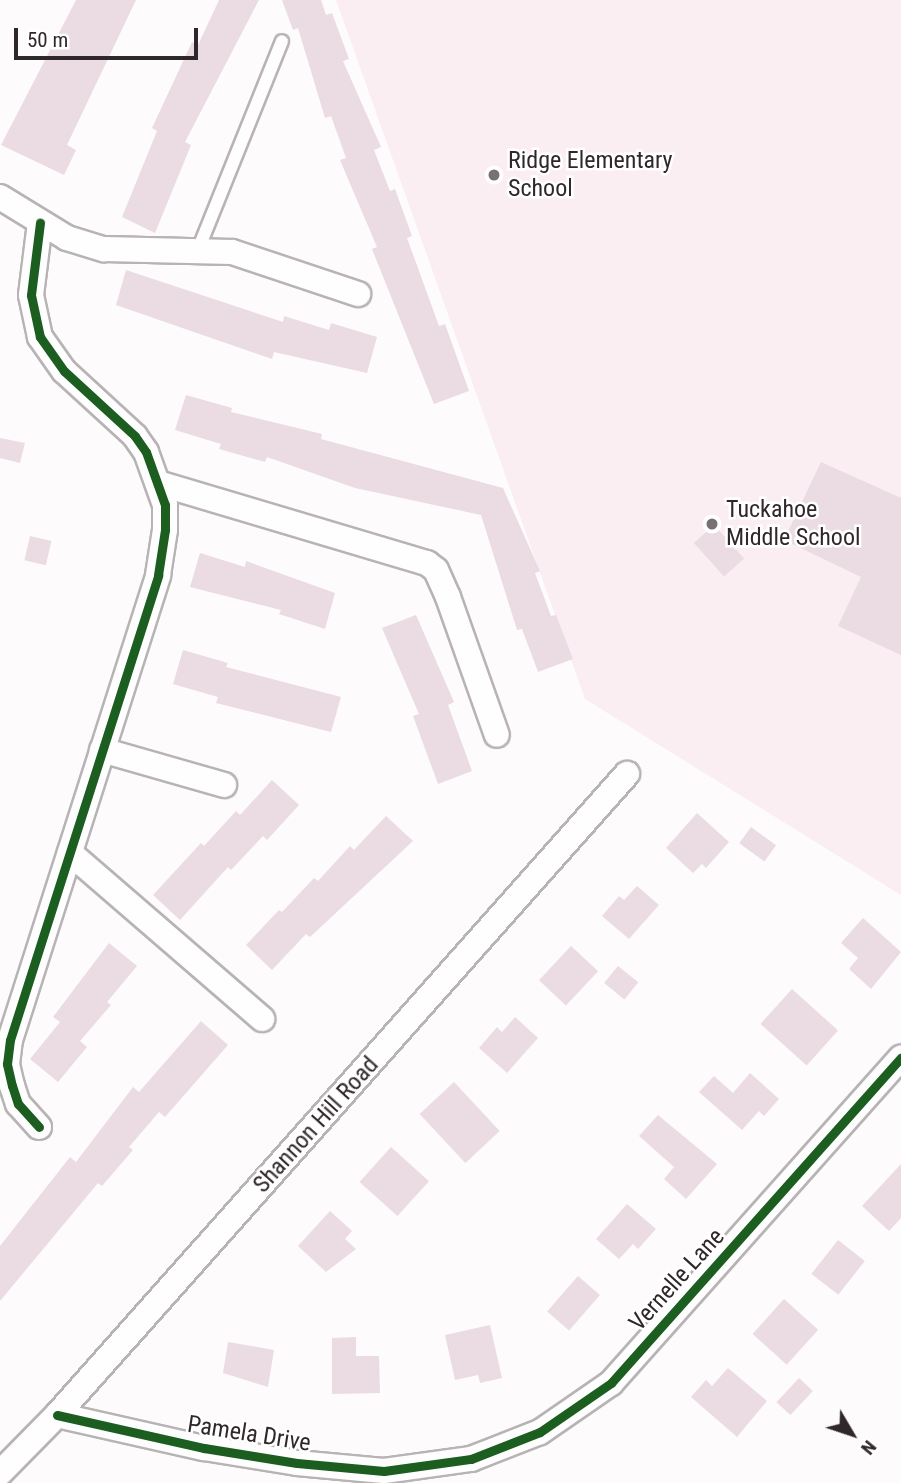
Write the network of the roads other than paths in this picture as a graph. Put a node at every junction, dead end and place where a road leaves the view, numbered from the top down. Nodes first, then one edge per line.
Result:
1 (282, 41) dead end
2 (0, 197) edge
3 (40, 223) junction
4 (198, 250) junction
5 (358, 294) dead end
6 (158, 483) junction
7 (497, 735) dead end
8 (102, 750) junction
9 (627, 774) dead end
10 (224, 785) dead end
11 (70, 853) junction
12 (261, 1018) dead end
13 (901, 1057) edge
14 (39, 1127) dead end
15 (57, 1415) junction
16 (0, 1473) edge
17 (441, 1474) edge

1 - 4 lane
2 - 3 street
3 - 4 street
3 - 6 street
4 - 5 street
6 - 7 street
6 - 8 street
8 - 10 street
8 - 11 street
9 - 15 street, Shannon Hill Road
11 - 12 street
11 - 14 street
13 - 17 street, Vernelle Lane
15 - 16 street, Shannon Hill Road
15 - 17 street, Pamela Drive

